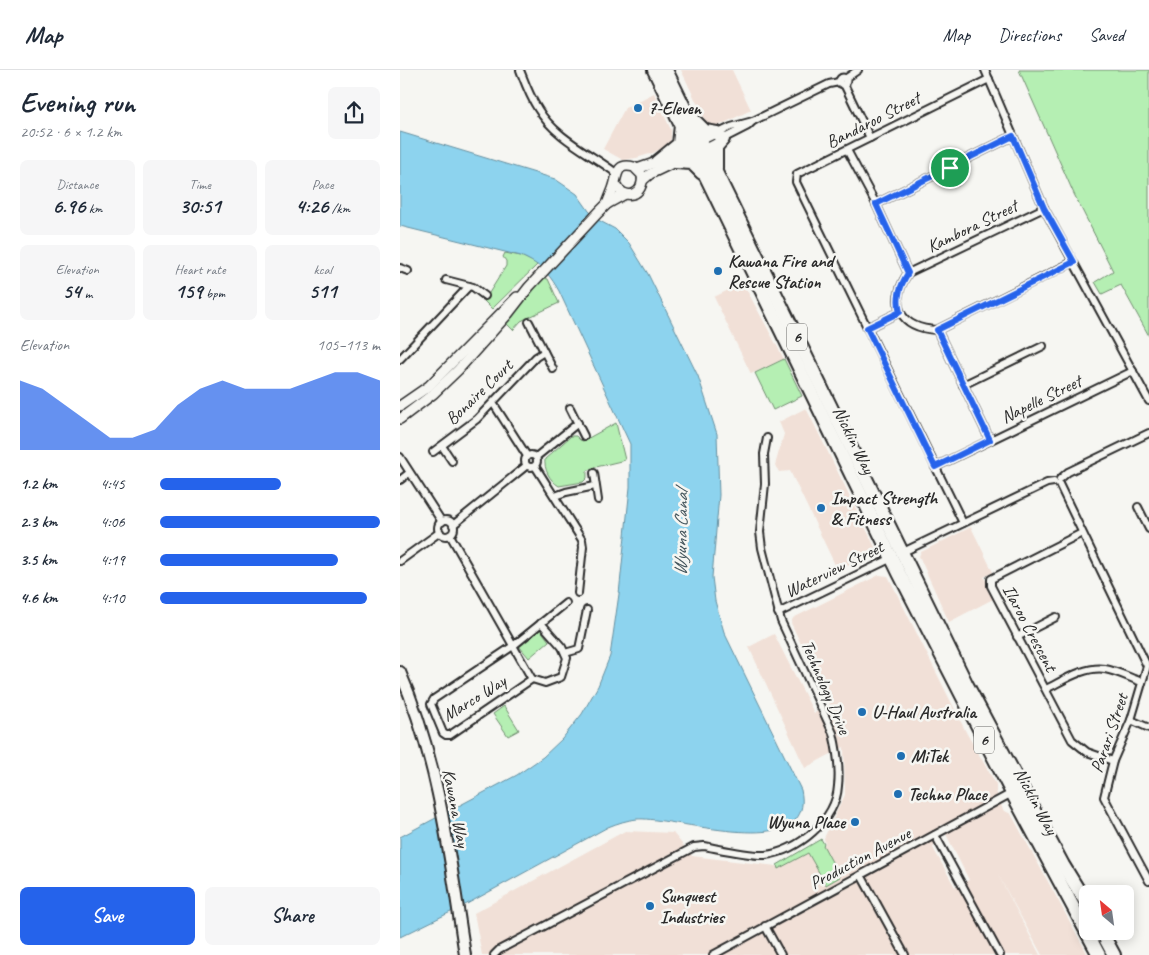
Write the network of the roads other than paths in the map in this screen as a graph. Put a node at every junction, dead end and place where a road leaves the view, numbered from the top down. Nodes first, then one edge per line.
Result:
1 (520, 70) edge
2 (654, 70) edge
3 (666, 70) edge
4 (858, 70) edge
5 (985, 70) edge
6 (989, 79) junction
7 (843, 81) junction
8 (684, 119) junction
9 (720, 136) junction
10 (1013, 136) junction
11 (870, 138) junction
12 (698, 147) junction
13 (847, 150) junction
14 (657, 162) junction
15 (675, 162) junction
16 (950, 168) junction
17 (637, 169) junction
18 (616, 173) junction
19 (712, 176) junction
20 (643, 180) junction
21 (956, 181) dead end
22 (615, 183) junction
23 (625, 194) junction
24 (607, 204) junction
25 (876, 204) junction
26 (1044, 208) junction
27 (1074, 262) junction
28 (400, 268) edge
29 (408, 270) dead end
30 (908, 273) junction
31 (446, 280) dead end
32 (469, 286) junction
33 (529, 287) junction
34 (485, 296) dead end
35 (900, 312) junction
36 (529, 322) dead end
37 (867, 328) junction
38 (937, 330) junction
39 (1042, 346) dead end
40 (544, 352) junction
41 (400, 359) edge
42 (553, 369) dead end
43 (1133, 371) junction
44 (963, 385) junction
45 (1149, 401) edge
46 (493, 403) junction
47 (400, 406) edge
48 (570, 408) dead end
49 (400, 419) edge
50 (578, 423) junction
51 (1149, 433) edge
52 (584, 436) dead end
53 (767, 438) dead end
54 (990, 440) junction
55 (442, 446) junction
56 (433, 452) dead end
57 (527, 456) junction
58 (400, 457) edge
59 (536, 457) junction
60 (452, 461) dead end
61 (526, 466) junction
62 (535, 466) junction
63 (935, 467) junction
64 (409, 473) junction
65 (594, 473) dead end
66 (400, 480) edge
67 (1058, 481) junction
68 (595, 486) junction
69 (554, 496) junction
70 (598, 500) dead end
71 (1138, 507) dead end
72 (442, 522) junction
73 (963, 523) junction
74 (453, 525) junction
75 (1149, 529) edge
76 (440, 532) junction
77 (1082, 533) junction
78 (450, 535) junction
79 (897, 555) junction
80 (400, 560) edge
81 (578, 593) dead end
82 (566, 603) dead end
83 (587, 610) dead end
84 (778, 613) junction
85 (1056, 617) dead end
86 (541, 623) junction
87 (1017, 637) junction
88 (513, 646) junction
89 (565, 653) junction
90 (1148, 666) edge
91 (400, 672) edge
92 (532, 679) junction
93 (1142, 682) junction
94 (1046, 689) junction
95 (1131, 720) junction
96 (1149, 728) edge
97 (1113, 761) junction
98 (1017, 791) junction
99 (935, 835) junction
100 (861, 875) junction
101 (1149, 881) edge
102 (1079, 891) edge
103 (766, 926) junction
104 (1106, 940) edge
105 (464, 955) edge
106 (494, 955) edge
107 (713, 955) edge
108 (781, 955) edge
109 (905, 955) edge
110 (1000, 955) edge
111 (1099, 955) edge
112 (1114, 955) edge

1 - 18 street
2 - 8 highway, Nicklin Way / 6
3 - 8 highway, Nicklin Way / 6
4 - 7 street
5 - 6 street
6 - 10 street
6 - 11 street, Bandaroo Street
7 - 9 street
7 - 11 street
8 - 9 highway
8 - 12 highway, Nicklin Way / 6
8 - 14 highway
9 - 12 street
9 - 19 highway
10 - 16 street
10 - 26 street
11 - 13 street, Bandaroo Street
12 - 14 main road
12 - 15 main road
12 - 19 highway, Nicklin Way / 6
13 - 25 street
13 - 37 street, Bandaroo Street
14 - 17 main road
15 - 19 highway
15 - 20 main road
16 - 21 street
16 - 25 street
17 - 18 main road
17 - 20 main road
18 - 22 main road
19 - 79 highway, Nicklin Way / 6
20 - 23 main road
22 - 23 main road
22 - 24 main road
23 - 24 main road
24 - 33 main road
25 - 30 street
26 - 27 street
26 - 30 street, Kambora Street
27 - 38 street
27 - 43 street
28 - 29 street
30 - 35 street
31 - 32 street
32 - 34 street
32 - 41 street
33 - 47 main road
33 - 49 main road
35 - 37 street
35 - 38 street
36 - 40 street
37 - 63 street
38 - 44 street
39 - 44 street
40 - 42 street
40 - 46 street, Bonaire Court
43 - 45 street
43 - 54 street, Napelle Street
44 - 54 street
46 - 55 street, Bonaire Court
46 - 57 street
48 - 50 street
50 - 52 street
50 - 59 street
51 - 67 street, Waterview Street
53 - 84 street, Technology Drive
54 - 63 street, Napelle Street
55 - 56 street, Bonaire Court
55 - 60 street
57 - 59 street
57 - 61 street
58 - 64 street
59 - 62 street
61 - 62 street
61 - 74 street
62 - 69 street
63 - 73 street
64 - 66 street
64 - 72 street
65 - 68 street
67 - 73 street, Waterview Street
67 - 77 street, Parari Street
68 - 69 street
68 - 70 street
69 - 81 street
71 - 75 street
72 - 74 street
72 - 76 street
73 - 79 street, Waterview Street
74 - 78 street
76 - 78 street
76 - 80 street
77 - 87 street, Ilaroo Crescent
77 - 90 street, Parari Street
78 - 88 street, Marco Way
79 - 84 street, Waterview Street
79 - 98 highway, Nicklin Way / 6
82 - 86 street
83 - 89 street
84 - 106 street, Technology Drive
85 - 87 street
86 - 88 street
86 - 89 street
87 - 94 street, Ilaroo Crescent
88 - 92 street, Marco Way
88 - 92 street, Marco Way
89 - 92 street, Marco Way
90 - 93 street, Parari Street
91 - 105 main road, Kawana Way
93 - 94 street
93 - 95 street, Parari Street
94 - 97 street, Ilaroo Crescent
95 - 96 street
95 - 97 street, Parari Street
97 - 101 street, Parari Street
98 - 99 street, Production Avenue
98 - 102 highway, Nicklin Way / 6
98 - 111 highway, Nicklin Way / 6
99 - 100 street, Production Avenue
99 - 110 street
100 - 103 street, Production Avenue
100 - 109 street
103 - 107 street, Production Avenue
103 - 108 street
104 - 112 highway

